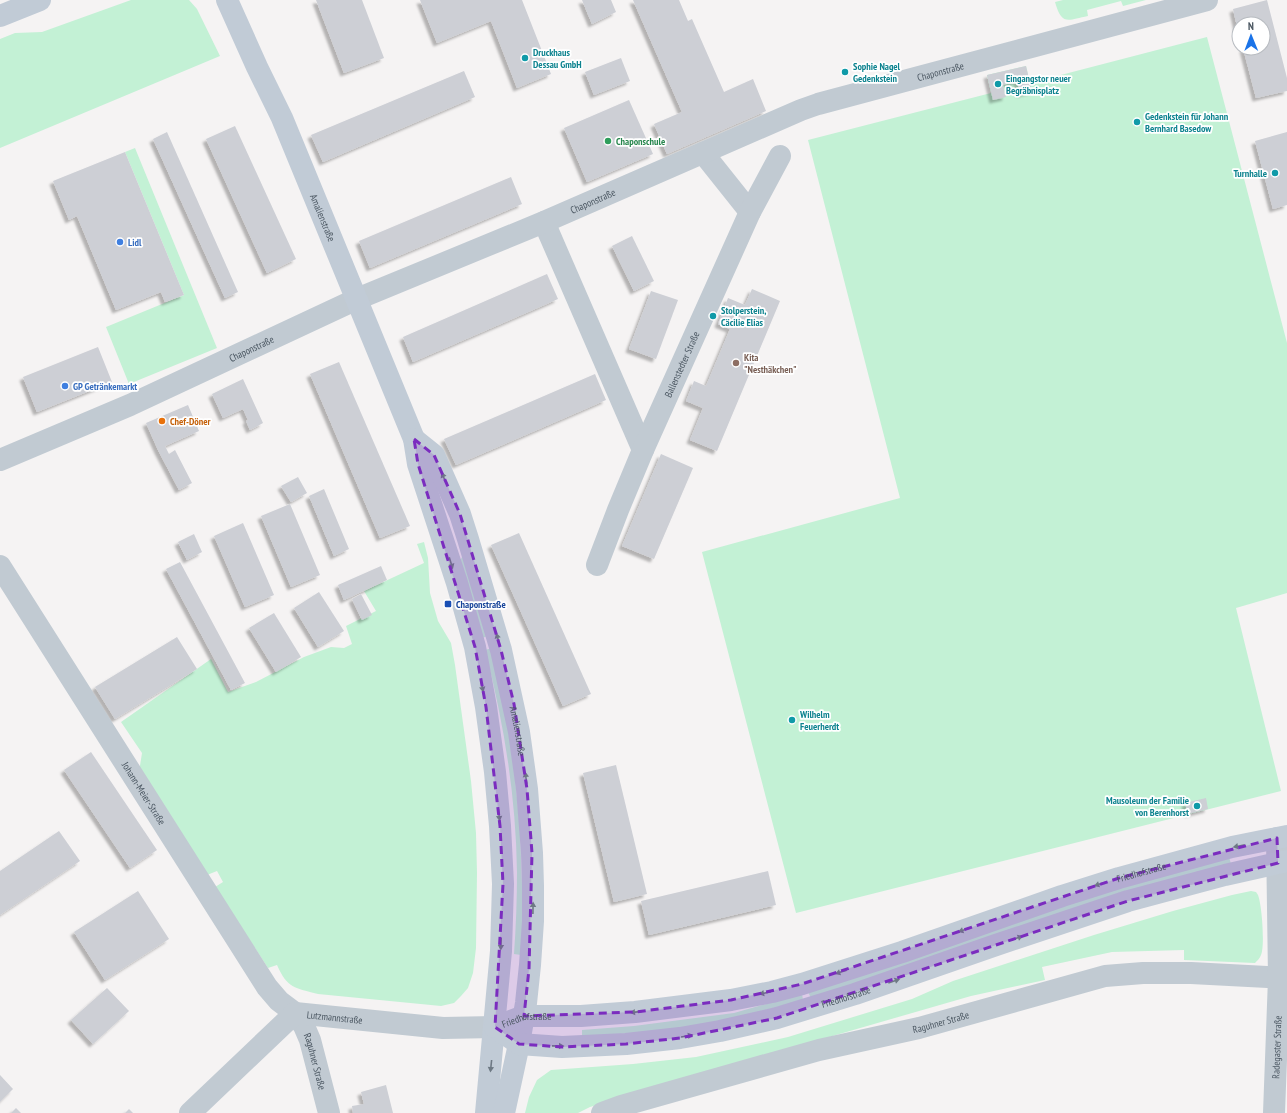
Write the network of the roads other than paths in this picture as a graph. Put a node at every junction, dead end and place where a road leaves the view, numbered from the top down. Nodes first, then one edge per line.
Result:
1 (40, 0) edge
2 (227, 0) edge
3 (1207, 0) edge
4 (0, 16) edge
5 (703, 153) junction
6 (780, 156) dead end
7 (750, 212) junction
8 (544, 222) junction
9 (357, 299) junction
10 (414, 439) junction
11 (643, 450) junction
12 (0, 460) edge
13 (597, 565) dead end
14 (0, 566) edge
15 (1282, 837) edge
16 (1282, 862) edge
17 (1283, 978) edge
18 (295, 1013) junction
19 (524, 1016) junction
20 (495, 1027) junction
21 (519, 1044) junction
22 (606, 1112) edge
23 (190, 1113) edge
24 (329, 1113) edge
25 (486, 1113) edge
26 (504, 1113) edge
27 (1274, 1113) edge

1 - 4 main road
2 - 9 main road, Amalienstraße
3 - 5 street, Chaponstraße
5 - 7 street
5 - 8 street, Chaponstraße
6 - 7 street, Ballenstedter Straße
7 - 11 street, Ballenstedter Straße
8 - 9 street, Chaponstraße
8 - 11 street
9 - 10 main road, Amalienstraße
9 - 12 street, Chaponstraße
19 -> 10 main road, Amalienstraße
10 -> 20 main road, Amalienstraße
11 - 13 street, Ballenstedter Straße
14 - 18 street, Johann-Meier-Straße
15 - 16 street, Radegaster Straße
15 -> 19 main road, Friedhofstraße
16 - 17 street, Radegaster Straße
21 -> 16 main road, Friedhofstraße
17 - 22 street, Raguhner Straße
17 - 27 street, Radegaster Straße
18 - 20 street, Lutzmannstraße
18 - 23 street, Lutzmannstraße
18 - 24 street, Raguhner Straße
19 - 20 main road, Friedhofstraße
19 - 21 main road, Amalienstraße
20 - 21 main road, Friedhofstraße
20 -> 25 main road
21 - 26 main road

